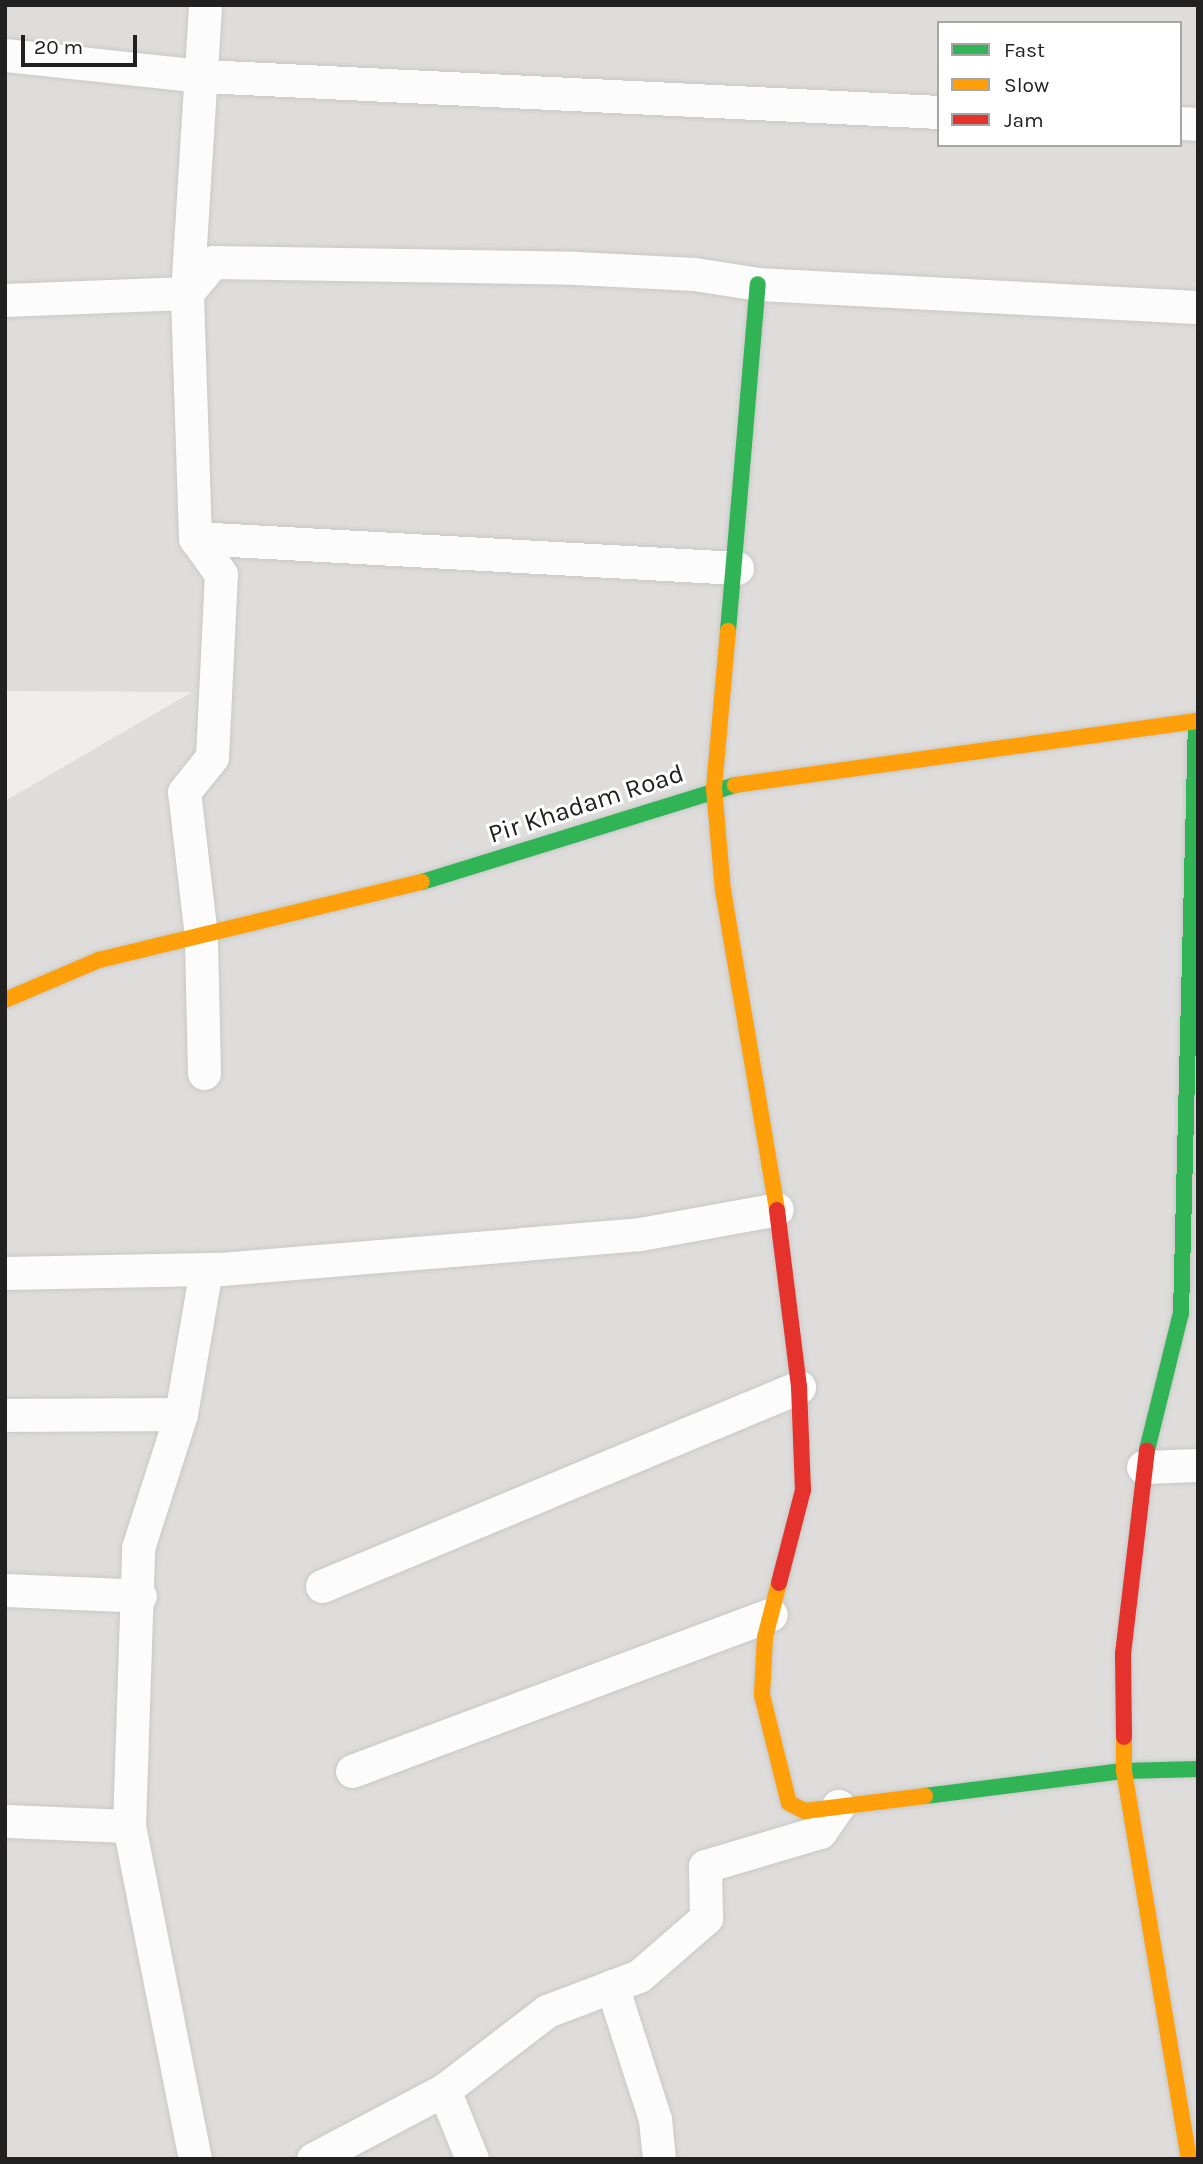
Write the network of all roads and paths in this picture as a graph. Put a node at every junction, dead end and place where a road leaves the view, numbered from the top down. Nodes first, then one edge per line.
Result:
1 (205, 5) edge
2 (5, 55) edge
3 (203, 76) junction
4 (937, 112) edge
5 (758, 284) junction
6 (187, 293) junction
7 (5, 300) edge
8 (1198, 307) edge
9 (195, 538) junction
10 (737, 568) junction
11 (1197, 721) edge
12 (714, 788) junction
13 (201, 936) junction
14 (5, 1000) edge
15 (204, 1073) dead end
16 (777, 1209) junction
17 (206, 1269) junction
18 (5, 1273) edge
19 (799, 1387) junction
20 (181, 1414) junction
21 (5, 1415) edge
22 (1198, 1465) edge
23 (1143, 1467) junction
24 (322, 1586) dead end
25 (5, 1590) edge
26 (140, 1596) junction
27 (771, 1614) junction
28 (1198, 1769) edge
29 (352, 1771) dead end
30 (1124, 1771) junction
31 (838, 1806) junction
32 (5, 1821) edge
33 (129, 1826) junction
34 (612, 1986) junction
35 (444, 2090) junction
36 (195, 2159) edge
37 (313, 2159) edge
38 (472, 2159) edge
39 (659, 2159) edge
40 (1189, 2159) edge

1 - 3 street
2 - 3 street
3 - 4 street
3 - 6 street
5 - 6 street
5 - 8 street
5 - 10 street
6 - 7 street
6 - 9 street
9 - 10 street
9 - 13 street
10 - 12 street
11 - 12 street, Pir Khadam Road
11 - 23 street
12 - 13 street, Pir Khadam Road
12 - 16 street
13 - 14 street, Pir Khadam Road
13 - 15 street
16 - 17 street
16 - 19 street
17 - 18 street
17 - 20 street
19 - 24 street
19 - 27 street
20 - 21 street
20 - 26 street
22 - 23 street
23 - 30 street
25 - 26 street
26 - 33 street
27 - 29 street
27 - 31 street
28 - 30 street
30 - 31 street
30 - 40 street
31 - 34 street
32 - 33 street
33 - 36 street
34 - 35 street
34 - 39 street
35 - 37 street
35 - 38 street

